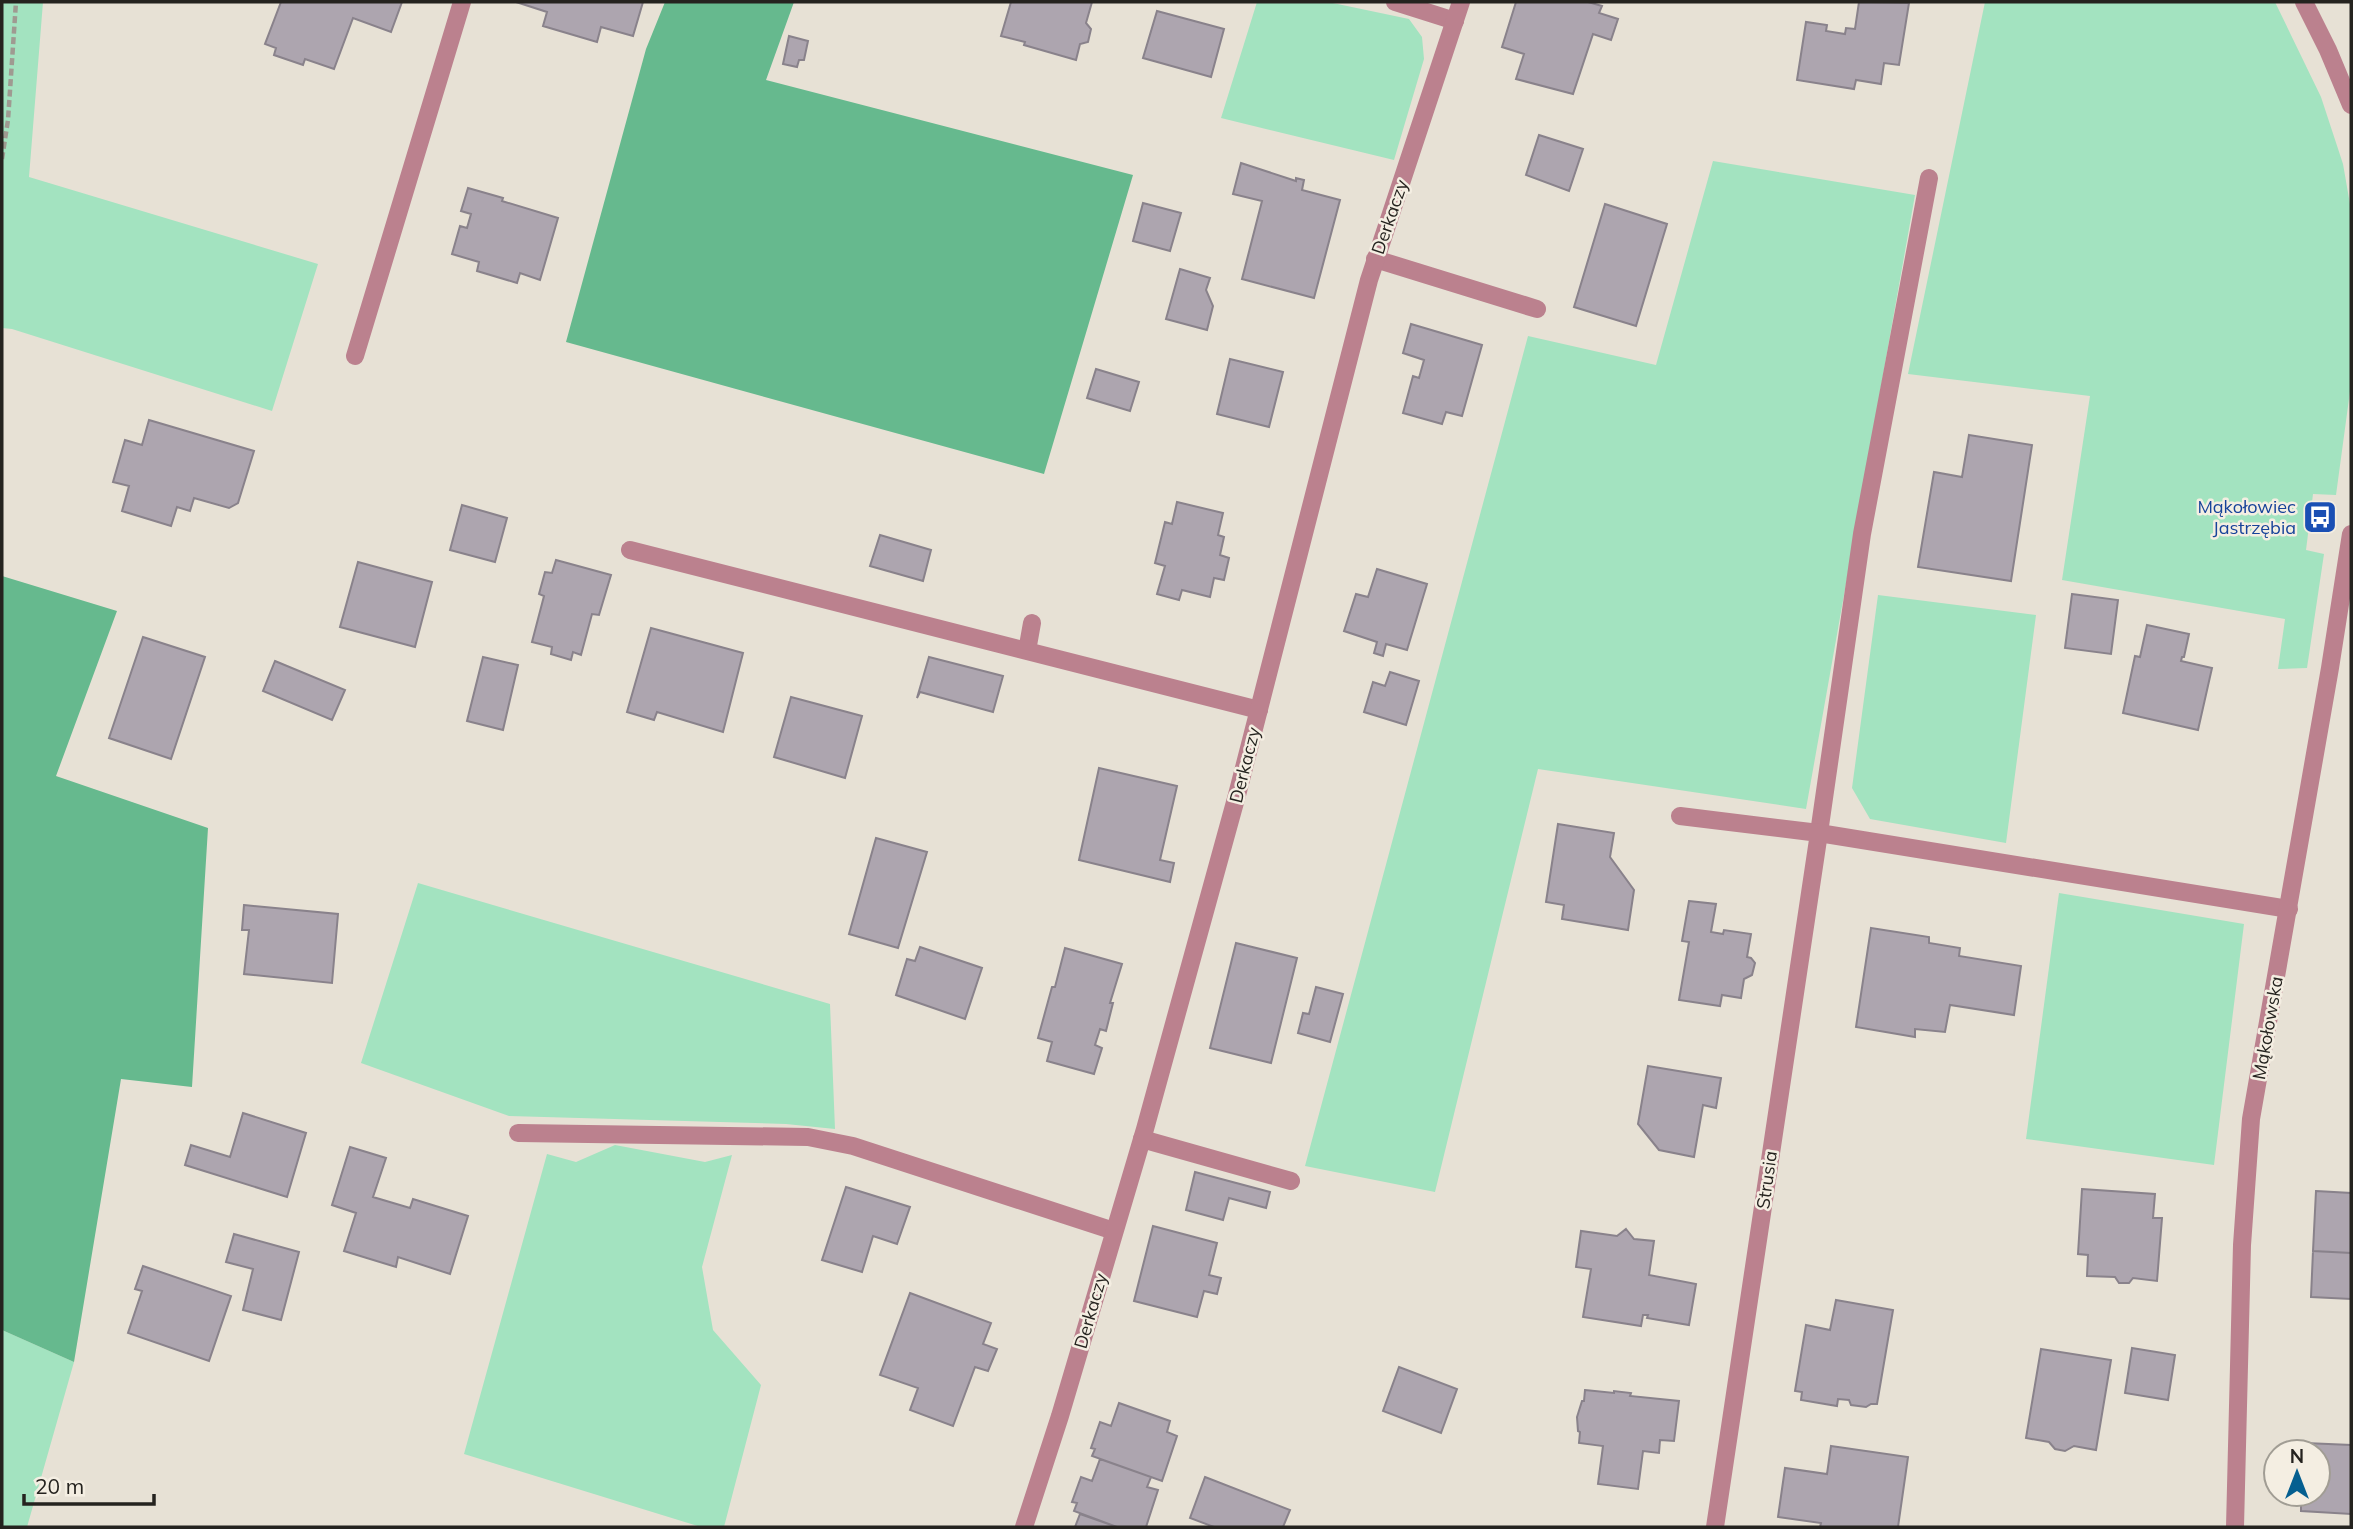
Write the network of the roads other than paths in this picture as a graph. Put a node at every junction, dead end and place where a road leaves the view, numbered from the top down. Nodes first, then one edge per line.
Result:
1 (462, 2) edge
2 (1395, 2) edge
3 (1461, 2) edge
4 (2304, 2) edge
5 (1455, 21) junction
6 (2351, 105) edge
7 (1929, 178) dead end
8 (1375, 259) junction
9 (1537, 309) dead end
10 (355, 356) dead end
11 (2351, 534) edge
12 (630, 550) dead end
13 (1032, 623) dead end
14 (1027, 651) junction
15 (1259, 710) junction
16 (1680, 816) dead end
17 (1819, 833) junction
18 (2289, 909) junction
19 (518, 1133) dead end
20 (1142, 1139) junction
21 (1291, 1181) dead end
22 (1114, 1231) junction
23 (1024, 1527) edge
24 (1715, 1527) edge
25 (2235, 1527) edge

1 - 10 street
2 - 5 street
3 - 5 street, Derkaczy
4 - 6 street
5 - 8 street, Derkaczy
7 - 17 street, Strusia
8 - 9 street
8 - 15 street, Derkaczy
11 - 18 street, Mąkołowska
12 - 14 street
13 - 14 street
14 - 15 street
15 - 20 street, Derkaczy
16 - 17 street
17 - 18 street
17 - 24 street, Strusia
18 - 25 street, Mąkołowska
19 - 22 street
20 - 21 street
20 - 22 street, Derkaczy
22 - 23 street, Derkaczy

